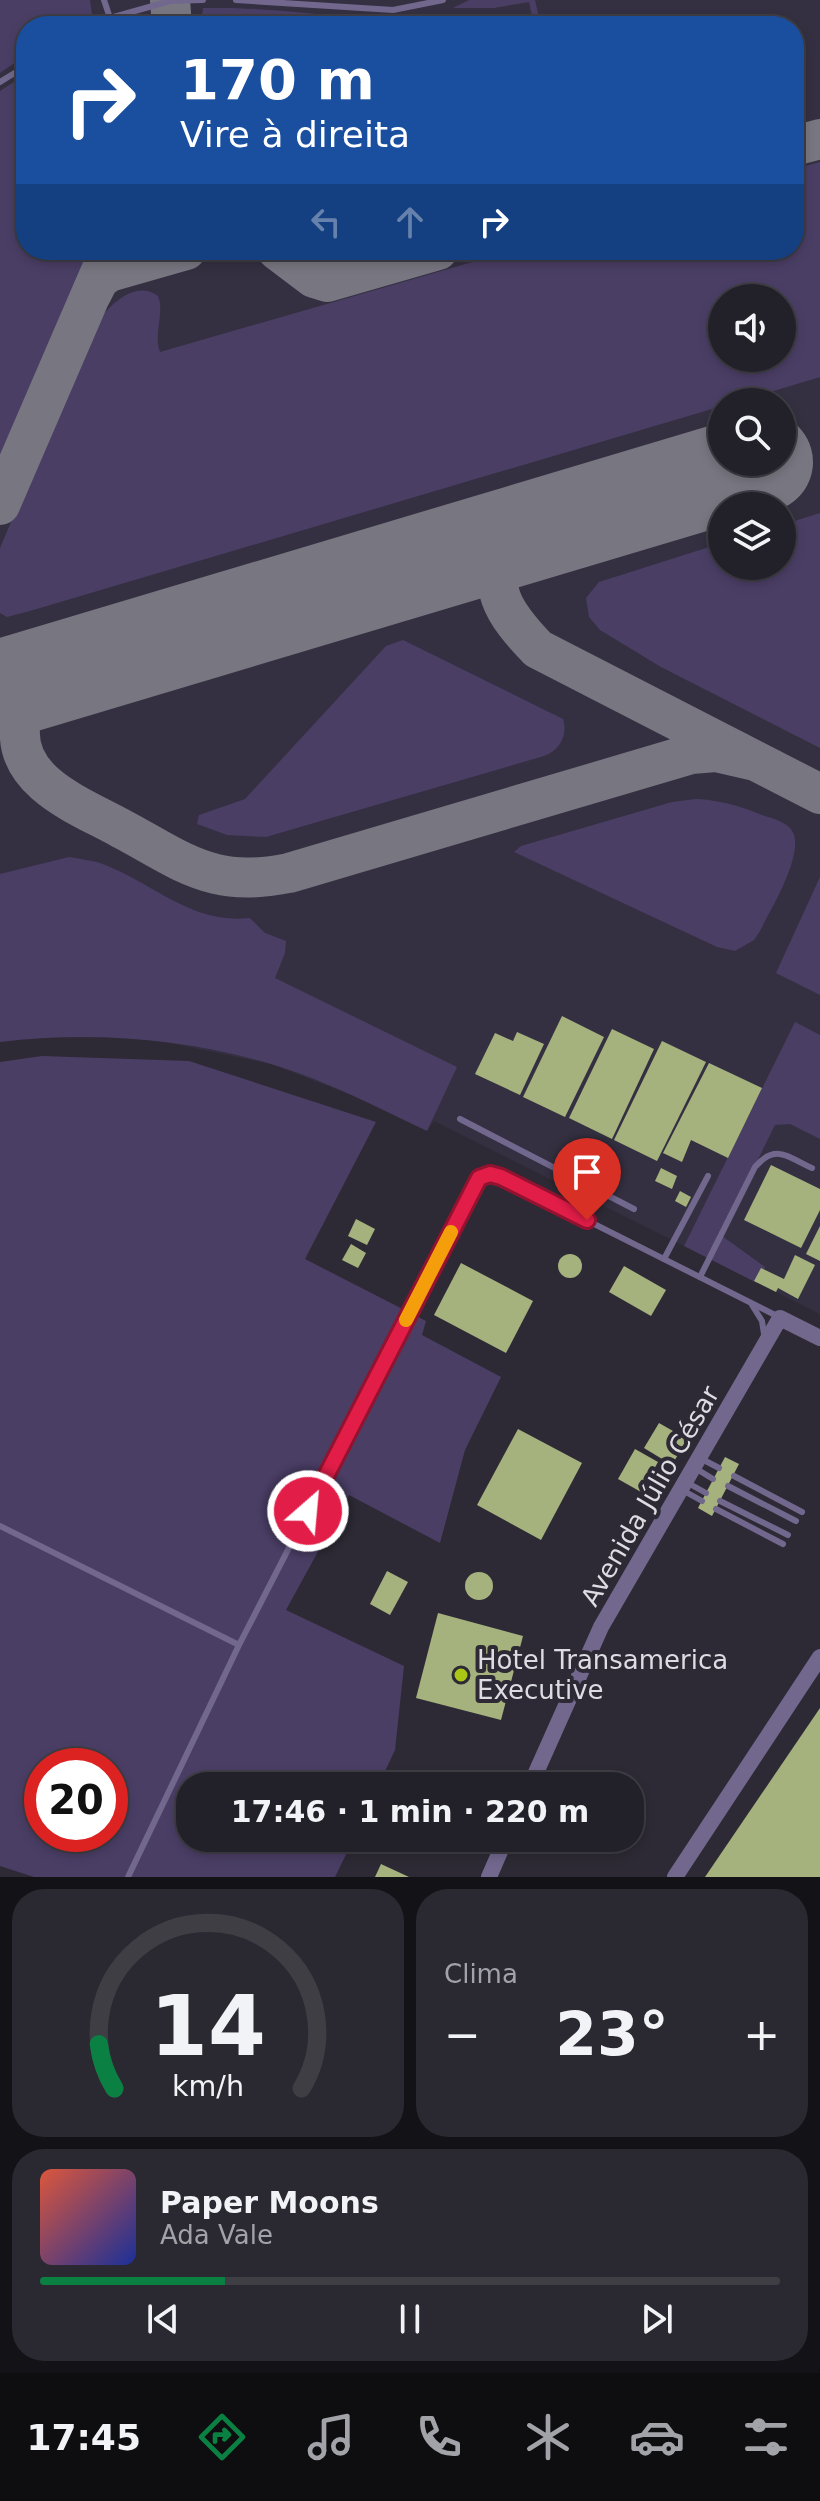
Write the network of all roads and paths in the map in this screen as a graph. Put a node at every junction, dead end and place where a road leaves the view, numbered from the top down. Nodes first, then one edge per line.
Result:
1 (203, 0) edge
2 (236, 0) edge
3 (391, 0) edge
4 (443, 0) edge
5 (393, 10) junction
6 (117, 16) edge
7 (460, 1119) dead end
8 (812, 1168) dead end
9 (708, 1176) dead end
10 (601, 1193) junction
11 (634, 1209) dead end
12 (587, 1220) junction
13 (664, 1259) junction
14 (700, 1277) junction
15 (750, 1302) junction
16 (780, 1318) junction
17 (820, 1338) edge
18 (764, 1345) junction
19 (719, 1468) dead end
20 (691, 1474) junction
21 (734, 1476) dead end
22 (713, 1479) dead end
23 (728, 1486) dead end
24 (706, 1493) dead end
25 (702, 1501) dead end
26 (720, 1501) dead end
27 (716, 1509) dead end
28 (802, 1512) dead end
29 (796, 1521) dead end
30 (0, 1526) edge
31 (788, 1535) dead end
32 (783, 1544) dead end
33 (239, 1645) junction
34 (820, 1657) edge
35 (536, 1772) edge
36 (500, 1852) edge
37 (128, 1877) edge
38 (489, 1877) edge
39 (675, 1877) edge

1 - 6 lane
2 - 5 lane
3 - 5 lane
4 - 5 lane
7 - 10 lane
8 - 14 lane
9 - 13 lane
10 - 11 lane
10 - 12 lane
12 - 13 lane
12 - 33 lane
13 - 14 lane
14 - 15 lane
15 - 16 lane
15 - 18 lane
16 - 17 street
16 - 18 street, Avenida Júlio César
18 - 20 street, Avenida Júlio César
19 - 20 lane
20 - 22 lane
20 - 24 lane
20 - 25 lane
20 - 35 street, Avenida Júlio César
21 - 28 lane
23 - 29 lane
26 - 31 lane
27 - 32 lane
30 - 33 lane
33 - 37 lane
34 - 39 street
36 - 38 street

